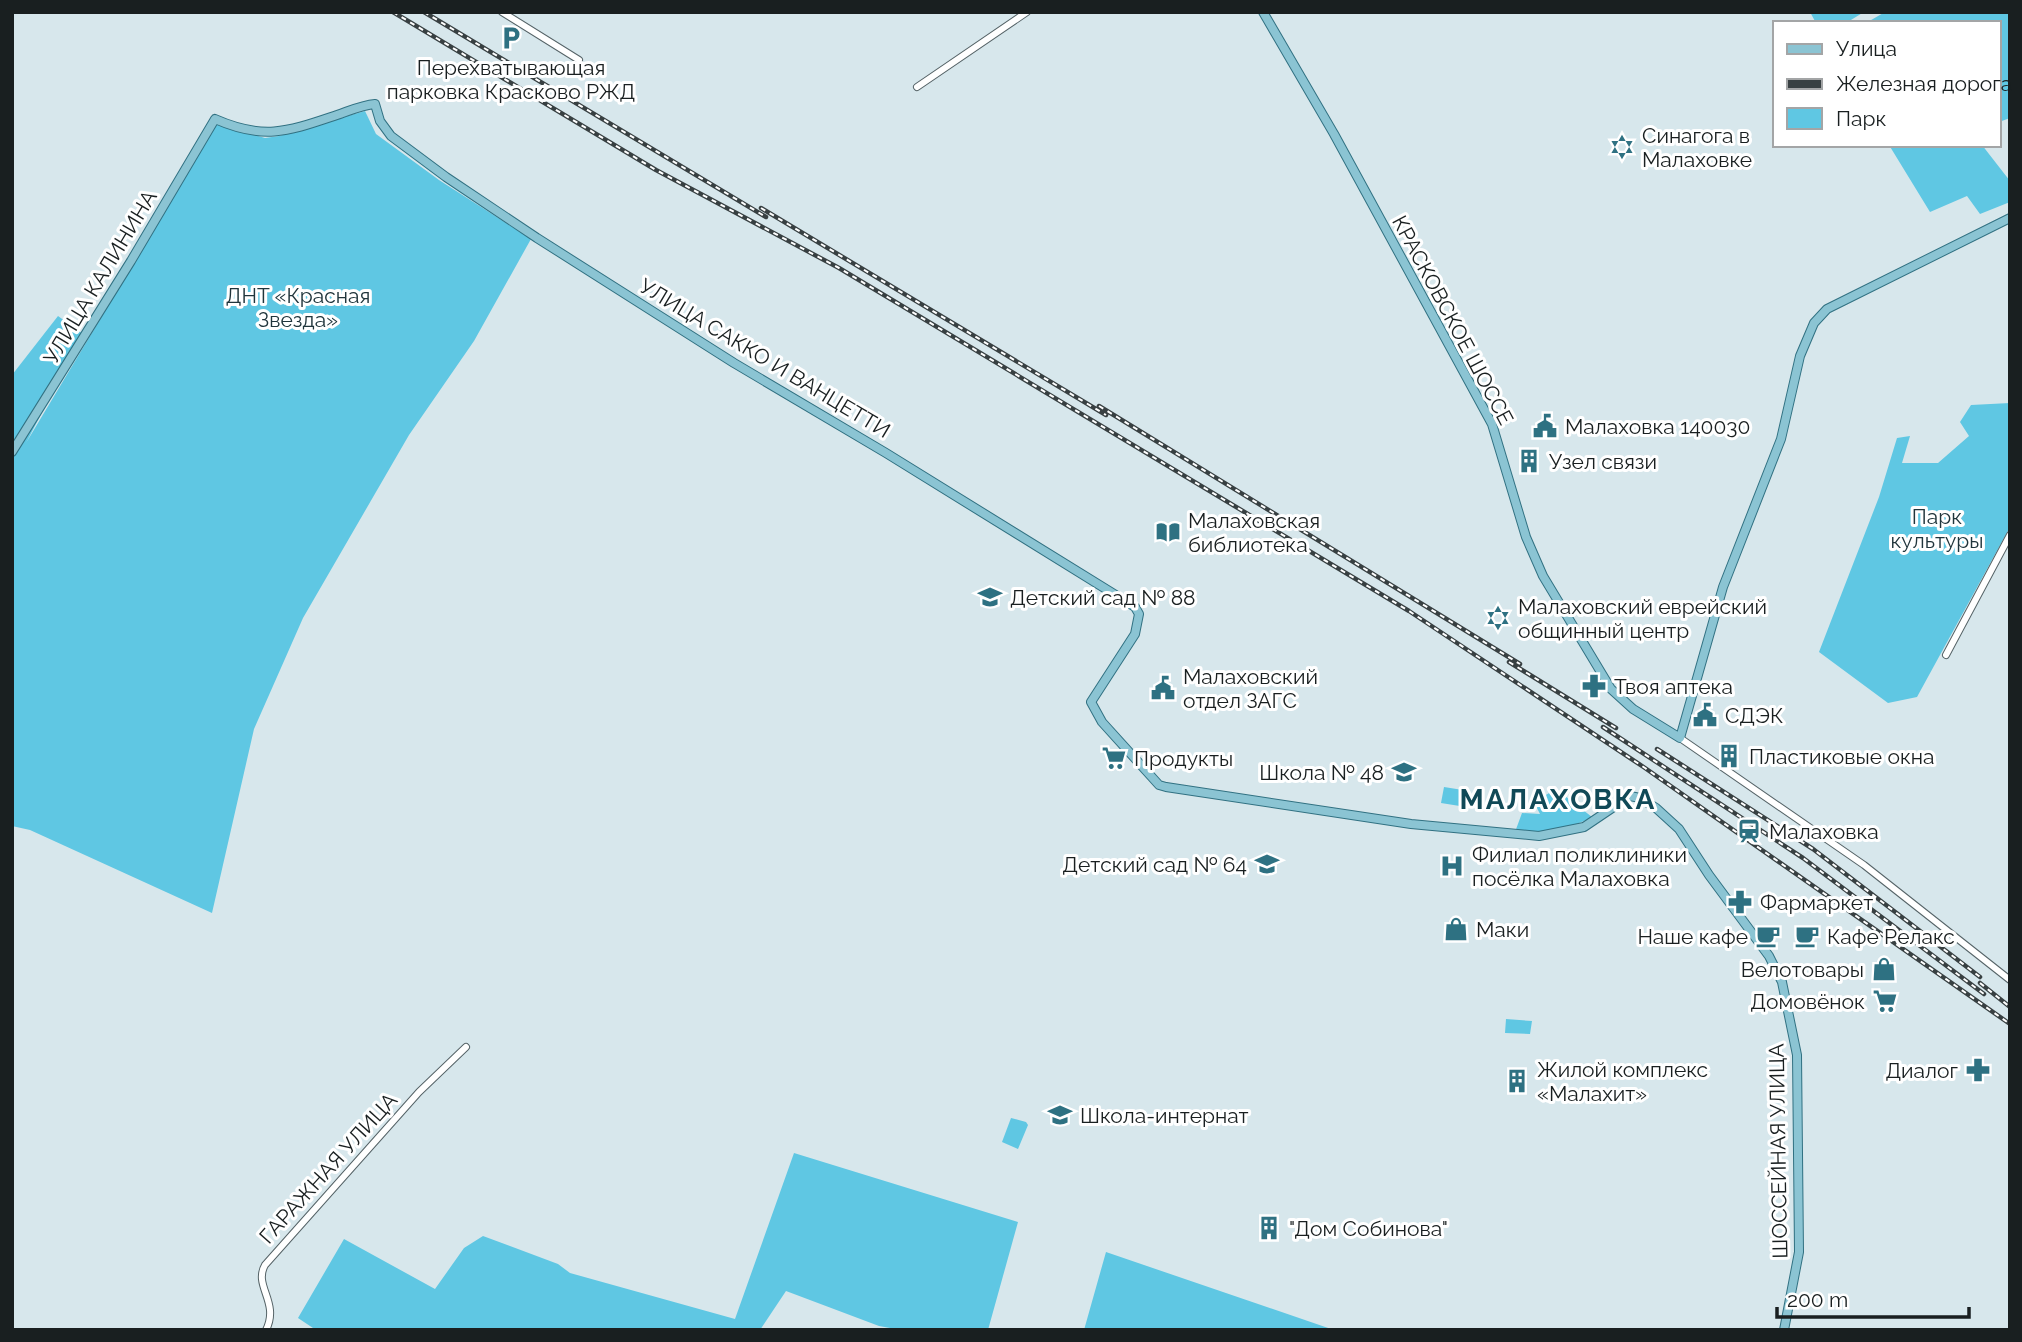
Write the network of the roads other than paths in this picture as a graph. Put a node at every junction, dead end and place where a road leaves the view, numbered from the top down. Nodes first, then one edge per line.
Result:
1 (502, 12) edge
2 (1027, 12) edge
3 (1263, 12) edge
4 (579, 60) dead end
5 (917, 87) dead end
6 (215, 119) joint
7 (2010, 218) edge
8 (12, 452) edge
9 (2010, 535) edge
10 (1946, 655) dead end
11 (1091, 702) joint
12 (1680, 738) junction
13 (2010, 980) edge
14 (466, 1047) dead end
15 (266, 1330) edge
16 (1784, 1330) edge

1 - 4 street
2 - 5 street
3 - 12 main road, КРАСКОВСКОЕ ШОССЕ
6 - 8 main road, УЛИЦА КАЛИНИНА
6 - 11 main road, УЛИЦА САККО И ВАНЦЕТТИ
7 - 12 main road
9 - 10 street
11 - 16 main road, ШОССЕЙНАЯ УЛИЦА
12 - 13 street
14 - 15 street, ГАРАЖНАЯ УЛИЦА

